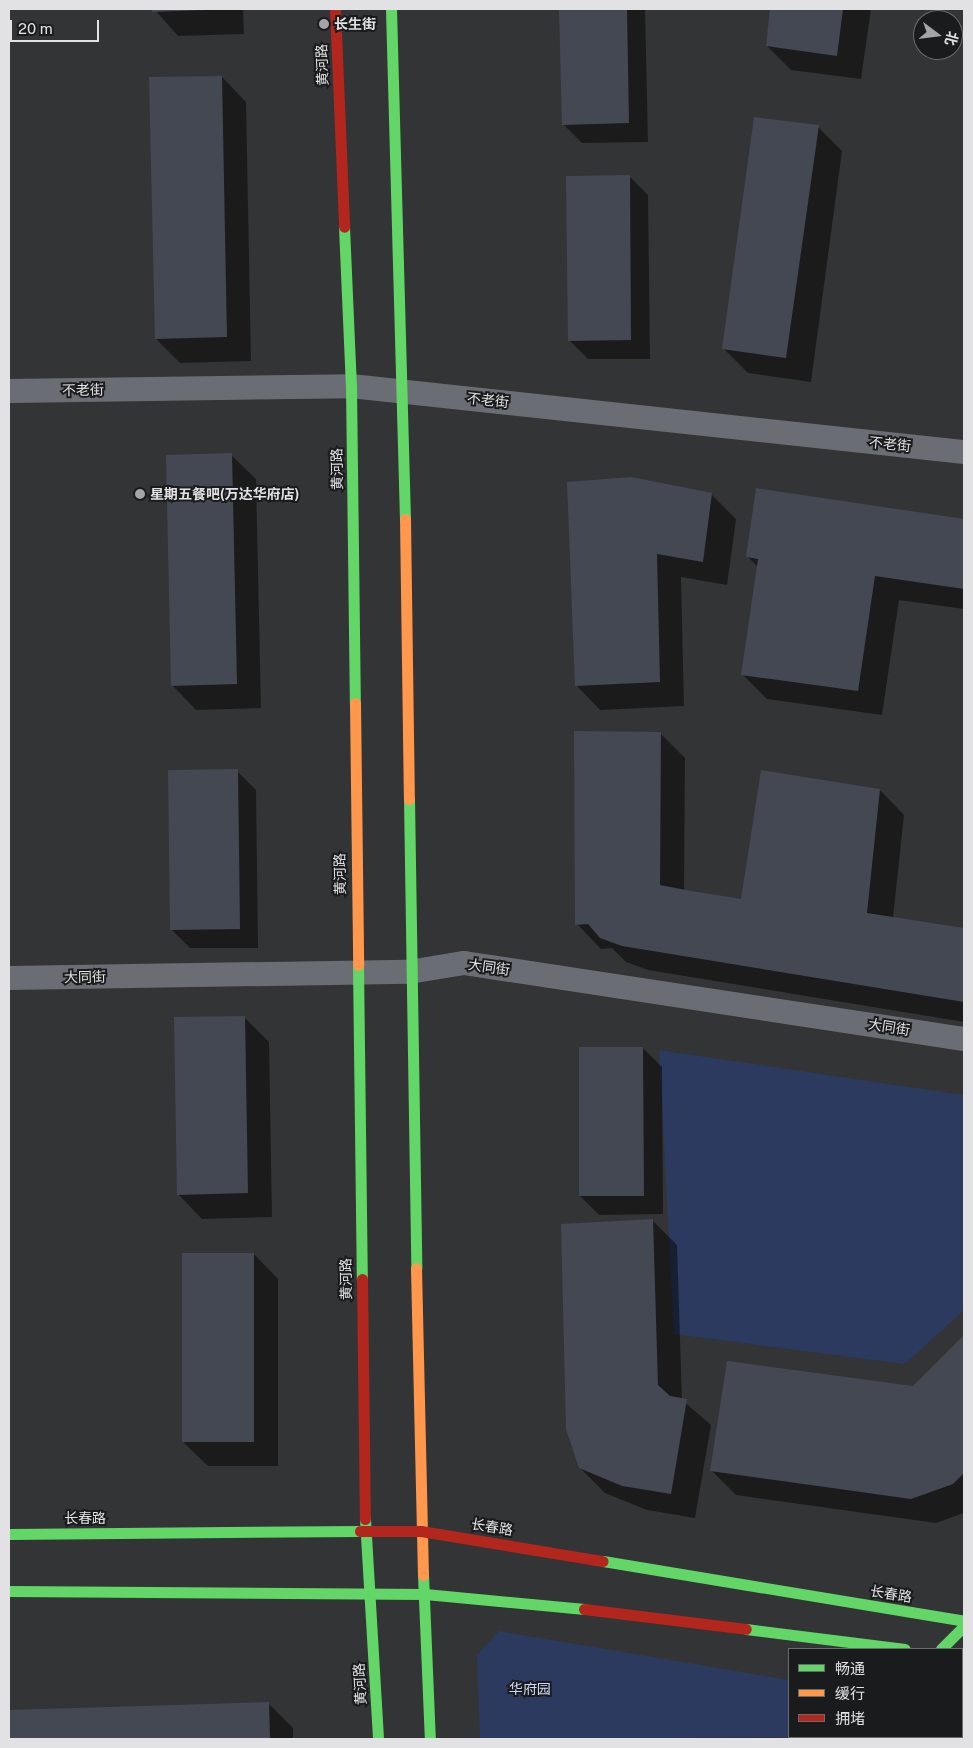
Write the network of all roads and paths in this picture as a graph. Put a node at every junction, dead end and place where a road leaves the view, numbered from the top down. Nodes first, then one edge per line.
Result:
1 (335, 9) edge
2 (391, 9) edge
3 (351, 386) junction
4 (9, 391) edge
5 (402, 391) junction
6 (964, 452) edge
7 (409, 972) junction
8 (356, 973) junction
9 (9, 978) edge
10 (964, 1039) edge
11 (365, 1529) junction
12 (421, 1531) junction
13 (9, 1534) edge
14 (9, 1591) edge
15 (368, 1593) junction
16 (425, 1594) junction
17 (964, 1621) edge
18 (964, 1626) edge
19 (897, 1648) edge
20 (942, 1648) edge
21 (378, 1739) edge
22 (430, 1739) edge

1 - 3 main road, 黄河路
2 - 5 main road
3 - 4 street, 不老街
3 - 5 street, 不老街
3 - 8 main road, 黄河路
5 - 6 street, 不老街
5 - 7 main road
7 - 8 street, 大同街
7 - 10 street, 大同街
7 - 12 main road
8 - 9 street, 大同街
8 - 11 main road, 黄河路
11 - 12 main road, 长春路
11 - 13 main road, 长春路
11 - 15 main road, 黄河路
12 - 16 main road
12 - 17 main road, 长春路
14 - 15 main road
15 - 16 main road
15 - 21 main road, 黄河路
16 - 19 main road
16 - 22 main road
18 - 20 main road

